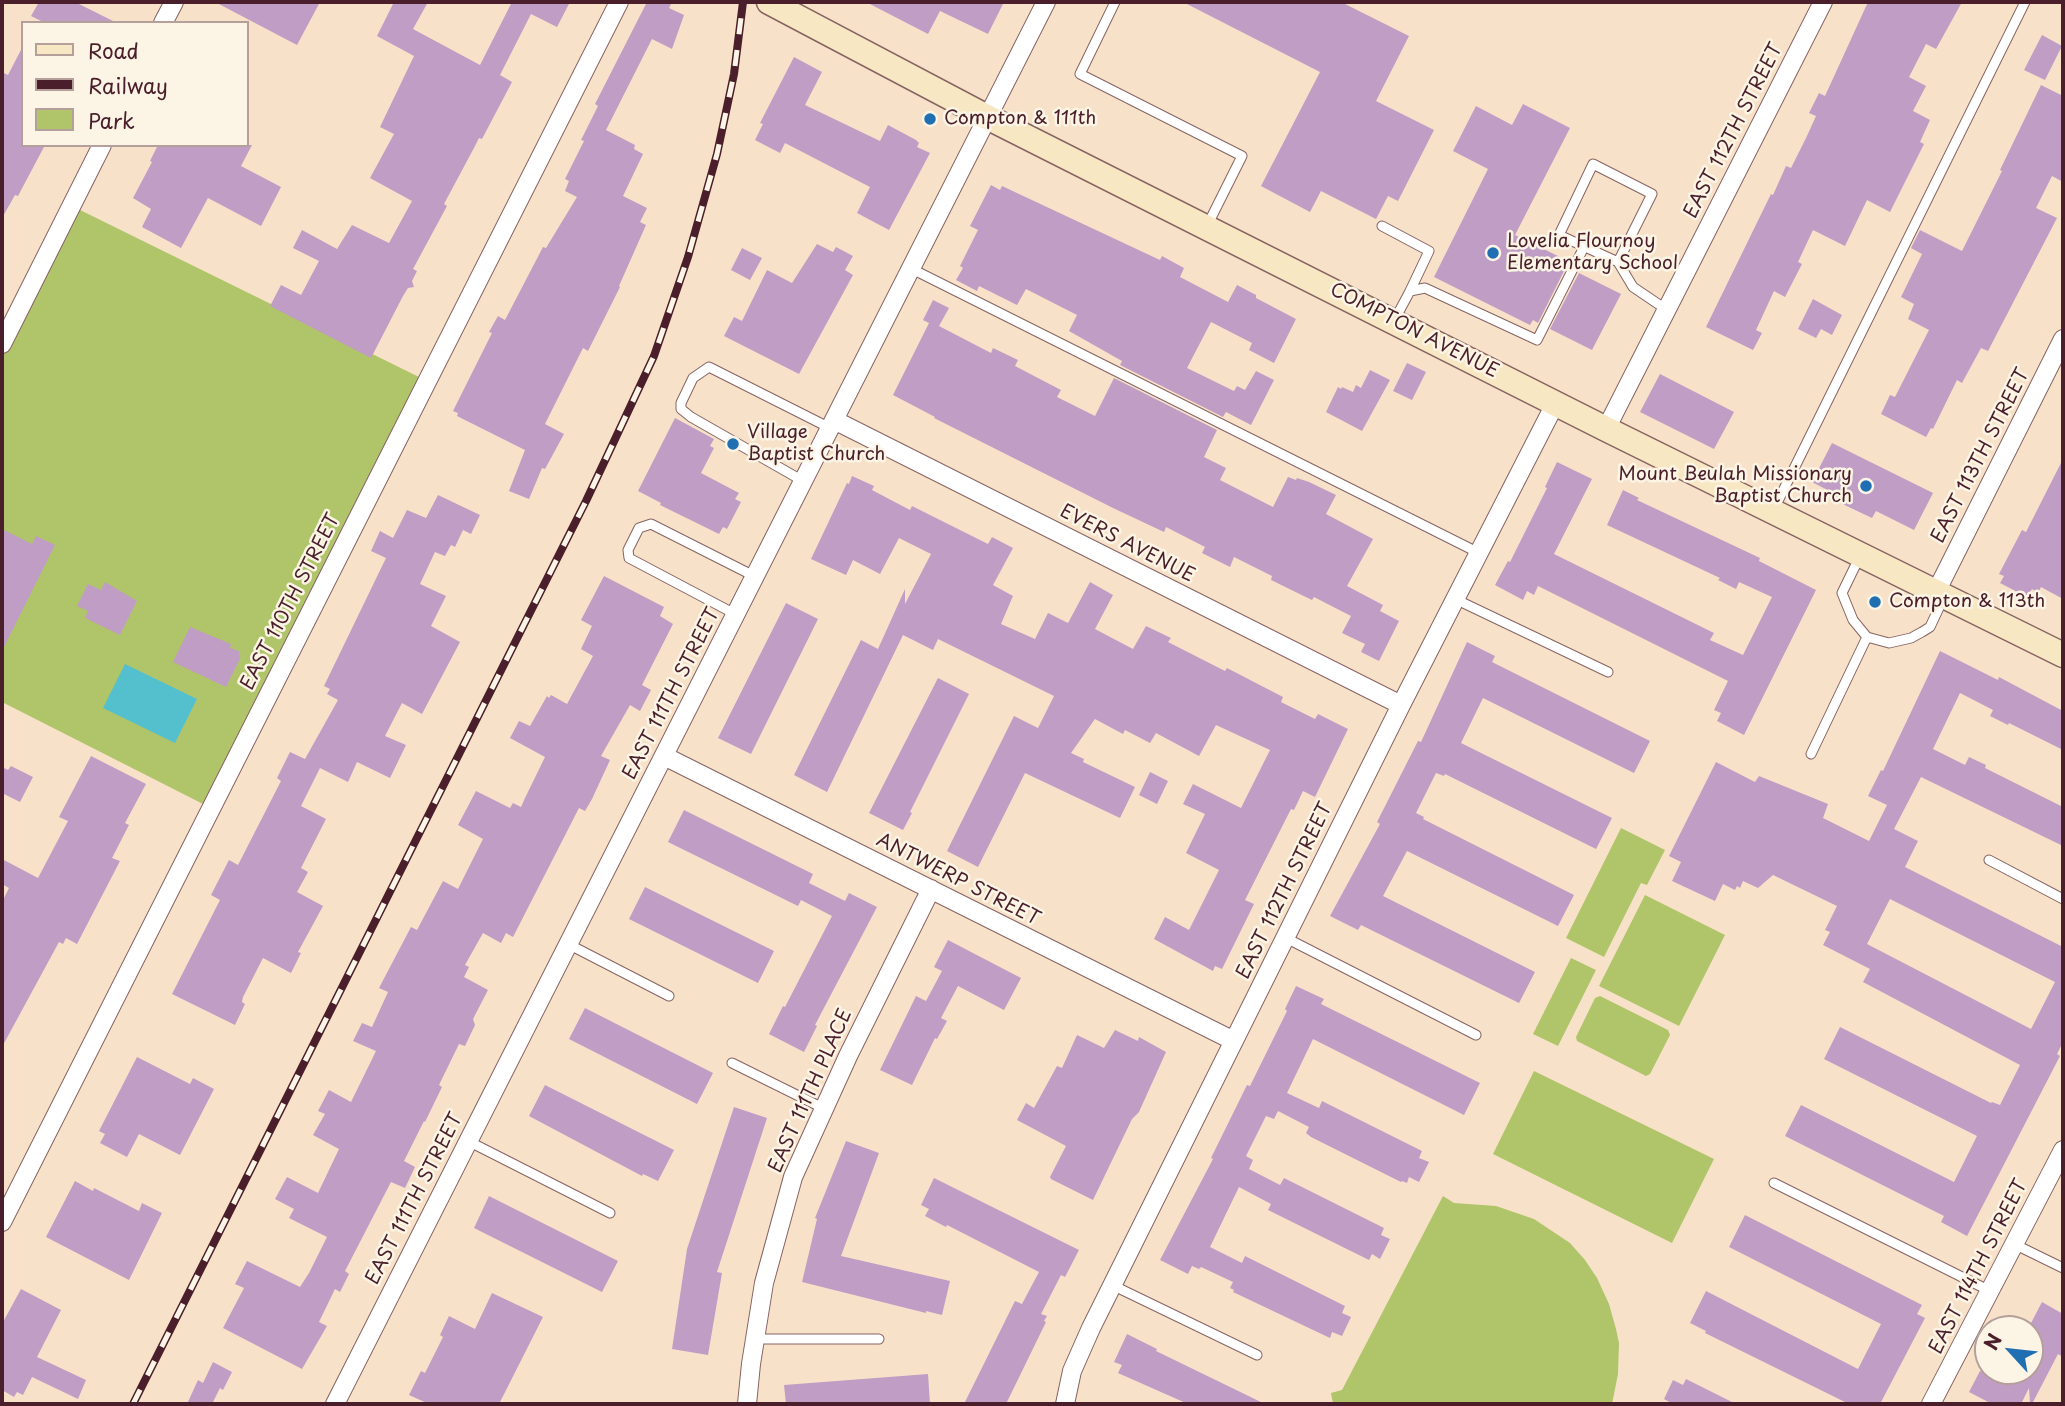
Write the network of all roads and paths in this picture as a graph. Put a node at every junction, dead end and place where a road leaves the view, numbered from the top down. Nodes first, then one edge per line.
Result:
1 (174, 2) edge
2 (619, 2) edge
3 (769, 2) edge
4 (1045, 2) edge
5 (1115, 2) edge
6 (1824, 2) edge
7 (2025, 2) edge
8 (164, 21) edge
9 (987, 117) junction
10 (101, 147) edge
11 (1382, 226) dead end
12 (1207, 228) junction
13 (1584, 247) junction
14 (1619, 262) junction
15 (910, 268) junction
16 (1410, 291) junction
17 (1667, 310) junction
18 (1394, 321) junction
19 (2063, 339) edge
20 (2, 344) edge
21 (1556, 402) junction
22 (832, 424) junction
23 (1606, 429) junction
24 (803, 481) junction
25 (1773, 511) junction
26 (1479, 553) junction
27 (1860, 554) junction
28 (754, 576) junction
29 (1940, 594) junction
30 (1455, 600) junction
31 (735, 614) junction
32 (1867, 637) junction
33 (2063, 655) edge
34 (1608, 672) dead end
35 (1401, 705) junction
36 (1811, 754) dead end
37 (664, 756) junction
38 (1989, 860) dead end
39 (931, 889) junction
40 (2063, 899) edge
41 (1286, 938) junction
42 (568, 944) junction
43 (669, 996) dead end
44 (1476, 1035) dead end
45 (1234, 1041) junction
46 (732, 1063) dead end
47 (823, 1108) junction
48 (468, 1141) junction
49 (2063, 1150) edge
50 (1774, 1183) dead end
51 (610, 1213) dead end
52 (2, 1222) edge
53 (2014, 1244) junction
54 (2063, 1268) edge
55 (1112, 1285) junction
56 (1990, 1291) junction
57 (755, 1339) junction
58 (878, 1339) dead end
59 (1257, 1355) dead end
60 (335, 1404) edge
61 (747, 1404) edge
62 (1065, 1404) edge
63 (1931, 1404) edge

1 - 8 street
2 - 52 street, EAST 110TH STREET
3 - 9 main road, COMPTON AVENUE
4 - 9 street, EAST 111TH STREET
5 - 12 lane
6 - 17 street, EAST 112TH STREET
7 - 25 lane
9 - 12 main road, COMPTON AVENUE
9 - 15 street, EAST 111TH STREET
10 - 20 street
11 - 16 lane
12 - 18 main road, COMPTON AVENUE
13 - 14 lane
13 - 14 lane
13 - 16 lane
14 - 17 lane
15 - 22 street, EAST 111TH STREET
15 - 26 lane
16 - 18 lane
17 - 23 street, EAST 112TH STREET
18 - 21 main road, COMPTON AVENUE
19 - 29 street, EAST 113TH STREET
21 - 23 main road, COMPTON AVENUE
21 - 26 street, EAST 112TH STREET
22 - 24 street, EAST 111TH STREET
22 - 24 lane
22 - 35 street, EVERS AVENUE
23 - 25 main road, COMPTON AVENUE
24 - 28 street, EAST 111TH STREET
25 - 27 main road, COMPTON AVENUE
26 - 30 street, EAST 112TH STREET
27 - 29 main road, COMPTON AVENUE
27 - 32 lane
28 - 31 street, EAST 111TH STREET
28 - 31 lane
29 - 32 lane
29 - 33 main road, COMPTON AVENUE
30 - 34 lane
30 - 35 street, EAST 112TH STREET
31 - 37 street, EAST 111TH STREET
32 - 36 lane
35 - 41 street, EAST 112TH STREET
37 - 39 street, ANTWERP STREET
37 - 42 street, EAST 111TH STREET
38 - 40 lane
39 - 45 street, ANTWERP STREET
39 - 47 street, EAST 111TH PLACE
41 - 44 lane
41 - 45 street, EAST 112TH STREET
42 - 43 lane
42 - 48 street, EAST 111TH STREET
45 - 55 street, EAST 112TH STREET
46 - 47 lane
47 - 57 street, EAST 111TH PLACE
48 - 51 lane
48 - 60 street, EAST 111TH STREET
49 - 53 street, EAST 114TH STREET
50 - 56 lane
53 - 54 lane
53 - 56 street, EAST 114TH STREET
55 - 59 lane
55 - 62 street, EAST 112TH STREET
56 - 63 street, EAST 114TH STREET
57 - 58 lane
57 - 61 street, EAST 111TH PLACE

